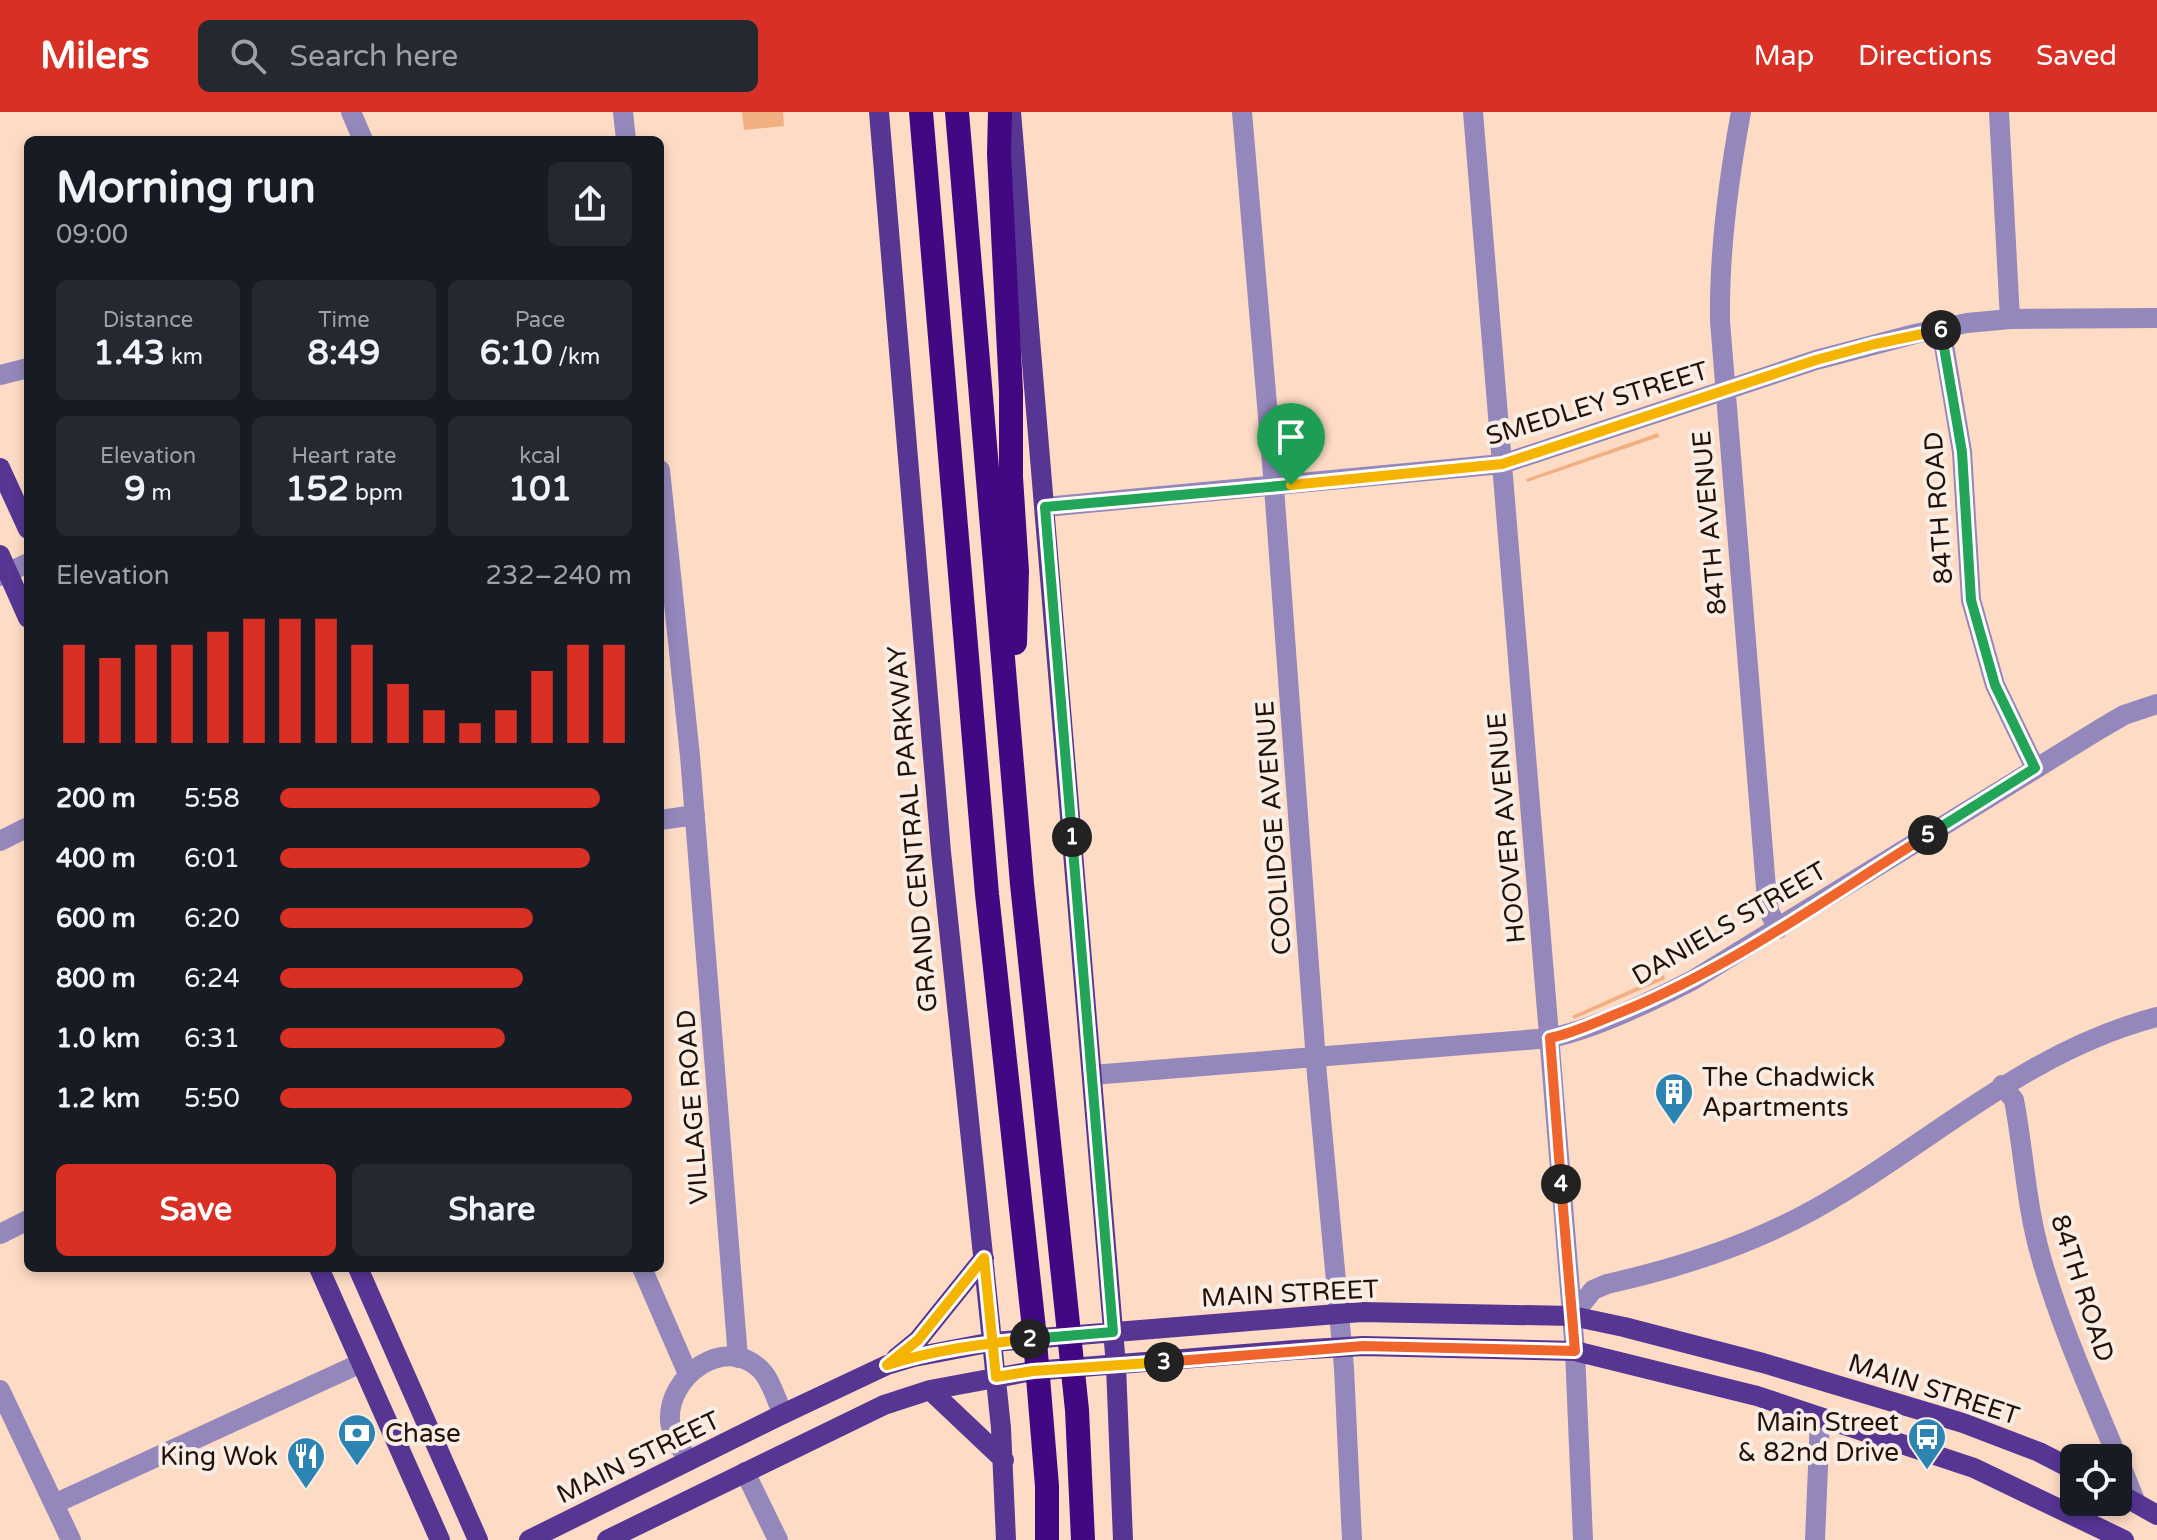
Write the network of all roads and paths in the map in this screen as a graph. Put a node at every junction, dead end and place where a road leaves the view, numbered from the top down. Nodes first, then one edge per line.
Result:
1 (351, 112) edge
2 (623, 112) edge
3 (879, 112) edge
4 (921, 112) edge
5 (957, 112) edge
6 (1000, 112) edge
7 (1011, 112) edge
8 (1242, 112) edge
9 (1473, 112) edge
10 (1741, 112) edge
11 (1999, 112) edge
12 (361, 136) edge
13 (626, 136) edge
14 (2157, 318) edge
15 (2010, 319) junction
16 (1941, 328) junction
17 (24, 369) edge
18 (0, 375) edge
19 (1724, 391) junction
20 (1502, 464) junction
21 (0, 468) edge
22 (1274, 487) junction
23 (1045, 507) junction
24 (664, 509) edge
25 (24, 520) edge
26 (24, 564) edge
27 (3, 568) edge
28 (24, 610) edge
29 (2157, 704) edge
30 (2035, 768) junction
31 (1013, 781) junction
32 (695, 815) junction
33 (664, 819) edge
34 (24, 829) edge
35 (0, 841) edge
36 (1778, 929) junction
37 (2157, 1017) edge
38 (1550, 1038) junction
39 (1316, 1056) junction
40 (1092, 1075) junction
41 (2002, 1085) junction
42 (24, 1222) edge
43 (0, 1234) edge
44 (984, 1258) junction
45 (321, 1272) edge
46 (360, 1272) edge
47 (644, 1272) edge
48 (1338, 1314) junction
49 (1572, 1316) junction
50 (1106, 1332) junction
51 (1000, 1342) junction
52 (1341, 1347) junction
53 (1575, 1351) junction
54 (738, 1358) junction
55 (361, 1363) junction
56 (887, 1365) junction
57 (1109, 1366) junction
58 (688, 1374) junction
59 (1003, 1376) junction
60 (0, 1390) edge
61 (930, 1390) junction
62 (783, 1414) junction
63 (1820, 1418) junction
64 (2107, 1444) edge
65 (1004, 1460) junction
66 (688, 1461) junction
67 (2060, 1463) edge
68 (745, 1472) junction
69 (2132, 1501) edge
70 (54, 1504) junction
71 (2157, 1515) edge
72 (71, 1540) edge
73 (440, 1540) edge
74 (478, 1540) edge
75 (529, 1540) edge
76 (607, 1540) edge
77 (778, 1540) edge
78 (1006, 1540) edge
79 (1047, 1540) edge
80 (1083, 1540) edge
81 (1123, 1540) edge
82 (1352, 1540) edge
83 (1583, 1540) edge
84 (1815, 1540) edge
85 (2124, 1540) edge

1 - 12 street
2 - 13 street
3 - 44 main road, GRAND CENTRAL PARKWAY
4 - 79 highway
5 - 31 highway
6 - 31 highway
7 - 23 main road
8 - 22 street, COOLIDGE AVENUE
9 - 20 street, HOOVER AVENUE
10 - 19 street, 84TH AVENUE
11 - 15 street
14 - 15 street, SMEDLEY STREET
15 - 16 street, SMEDLEY STREET
16 - 19 street, SMEDLEY STREET
16 - 30 street, 84TH ROAD
17 - 18 street
19 - 20 street, SMEDLEY STREET
19 - 36 street, 84TH AVENUE
20 - 22 street, SMEDLEY STREET
20 - 38 street, HOOVER AVENUE
21 - 25 main road
22 - 23 street, SMEDLEY STREET
22 - 39 street, COOLIDGE AVENUE
23 - 40 main road
24 - 32 street, VILLAGE ROAD
26 - 27 street
27 - 28 main road
29 - 30 street, DANIELS STREET
30 - 36 street, DANIELS STREET
31 - 80 highway
32 - 33 street
32 - 54 street, VILLAGE ROAD
34 - 35 street
36 - 38 street, DANIELS STREET
37 - 41 street
38 - 39 street, DANIELS STREET
38 - 49 street, HOOVER AVENUE
39 - 40 street, DANIELS STREET
39 - 48 street, COOLIDGE AVENUE
40 - 50 main road
41 - 49 street
41 - 64 street, 84TH ROAD
42 - 43 street
44 - 51 main road, GRAND CENTRAL PARKWAY
44 - 56 main road
45 - 55 main road
46 - 74 main road
47 - 58 street
48 - 49 main road, MAIN STREET
48 - 50 main road, MAIN STREET
48 - 52 street, COOLIDGE AVENUE
49 - 53 street, HOOVER AVENUE
49 - 67 main road, MAIN STREET
50 - 51 main road, MAIN STREET
50 - 57 main road
51 - 56 main road, MAIN STREET
51 - 59 main road, GRAND CENTRAL PARKWAY
52 - 53 main road
52 - 57 main road
52 - 82 street, COOLIDGE AVENUE
53 - 63 main road
53 - 83 street, HOOVER AVENUE
54 - 58 street
54 - 62 street
55 - 70 street
55 - 73 main road
56 - 62 main road, MAIN STREET
57 - 59 main road
57 - 81 main road
58 - 66 street
59 - 61 main road
59 - 65 main road, GRAND CENTRAL PARKWAY
60 - 70 street
61 - 65 main road
61 - 68 main road
62 - 66 main road, MAIN STREET
63 - 84 street
63 - 85 main road
65 - 78 main road, GRAND CENTRAL PARKWAY
66 - 75 main road, MAIN STREET
68 - 76 main road
68 - 77 street
69 - 71 main road
70 - 72 street

